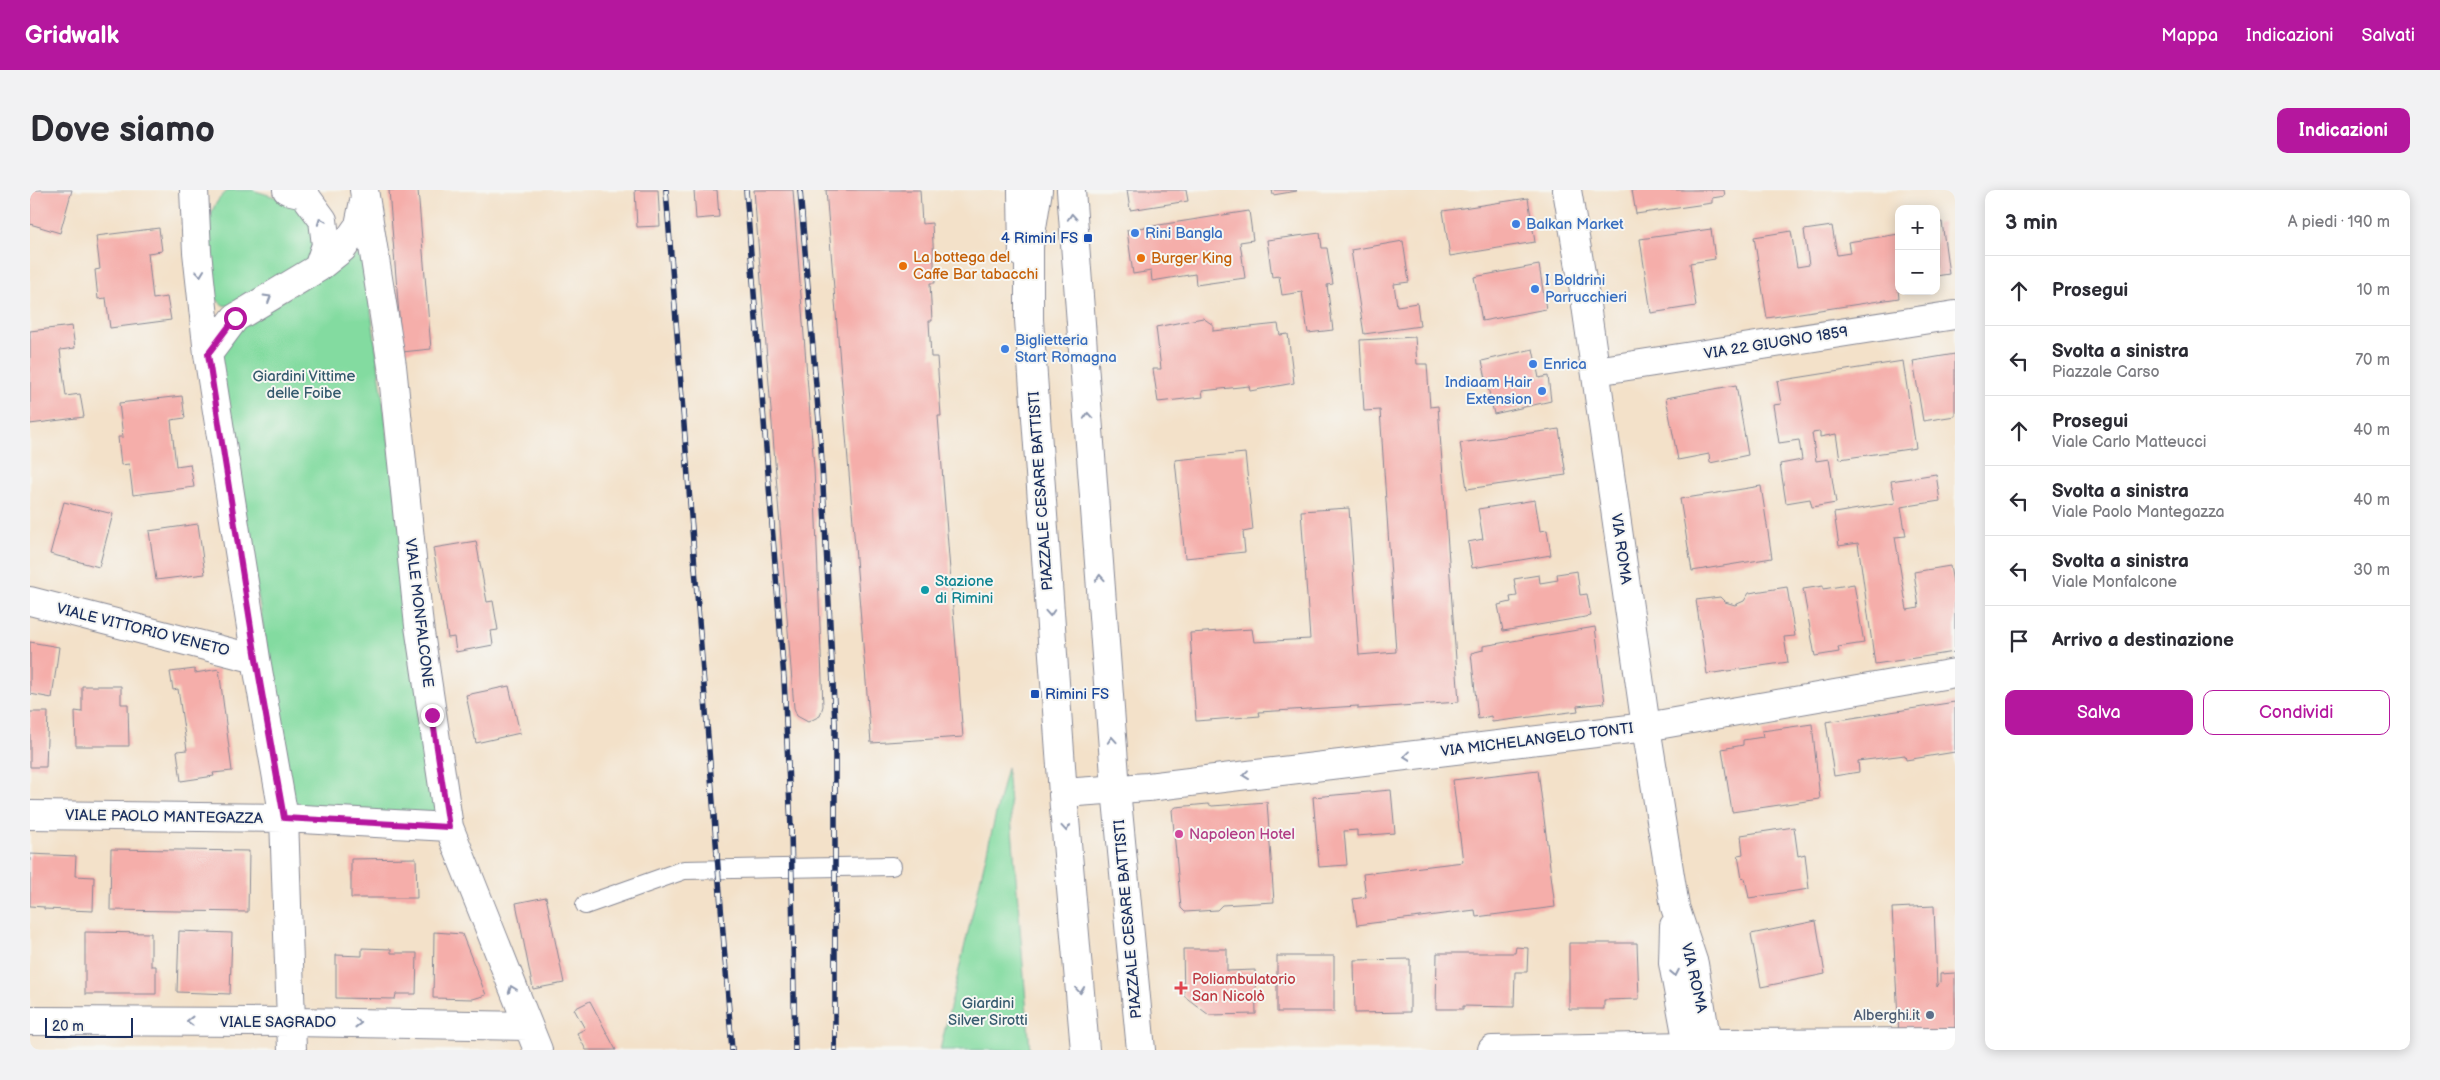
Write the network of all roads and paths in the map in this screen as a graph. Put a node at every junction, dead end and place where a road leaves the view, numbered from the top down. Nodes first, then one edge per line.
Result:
1 (194, 190) edge
2 (216, 190) edge
3 (287, 190) edge
4 (1017, 190) edge
5 (1038, 190) edge
6 (1071, 190) edge
7 (1567, 190) edge
8 (365, 193) edge
9 (196, 235) junction
10 (318, 268) junction
11 (203, 300) junction
12 (1955, 315) edge
13 (235, 318) junction
14 (1029, 320) junction
15 (208, 354) junction
16 (1596, 372) junction
17 (30, 601) edge
18 (256, 659) junction
19 (1955, 673) edge
20 (1646, 727) junction
21 (1116, 789) junction
22 (1063, 793) junction
23 (30, 815) edge
24 (284, 818) junction
25 (449, 827) junction
26 (892, 866) dead end
27 (585, 905) dead end
28 (30, 1021) edge
29 (292, 1022) junction
30 (527, 1026) junction
31 (1955, 1042) edge
32 (1698, 1047) edge
33 (292, 1050) edge
34 (538, 1050) edge
35 (1085, 1050) edge
36 (1140, 1050) edge
37 (1492, 1050) edge

1 - 9 street
2 - 9 street
10 -> 3 street
4 - 14 lane
5 - 14 street, PIAZZALE CESARE BATTISTI
21 -> 6 street, PIAZZALE CESARE BATTISTI
7 - 16 street, VIA ROMA
8 - 10 street
8 - 25 street, VIALE MONFALCONE
9 -> 11 street
13 -> 10 street
11 - 13 street
11 - 15 street
12 - 16 street, VIA 22 GIUGNO 1859
13 - 15 street
14 -> 22 street, PIAZZALE CESARE BATTISTI
15 - 18 street
16 - 20 street, VIA ROMA
17 - 18 street, VIALE VITTORIO VENETO
18 - 24 street
19 - 20 street, VIA MICHELANGELO TONTI
20 -> 21 street, VIA MICHELANGELO TONTI
20 - 32 street, VIA ROMA
21 - 22 street
21 - 36 street, PIAZZALE CESARE BATTISTI
22 -> 35 street, PIAZZALE CESARE BATTISTI
23 - 24 street, VIALE PAOLO MANTEGAZZA
24 - 25 street, VIALE PAOLO MANTEGAZZA
24 - 29 street
30 -> 25 street, VIALE MONFALCONE
26 - 27 lane
29 -> 28 street, VIALE SAGRADO
29 -> 30 street, VIALE SAGRADO
29 - 33 street
30 - 34 street, VIALE MONFALCONE
31 - 32 street
32 - 37 street

